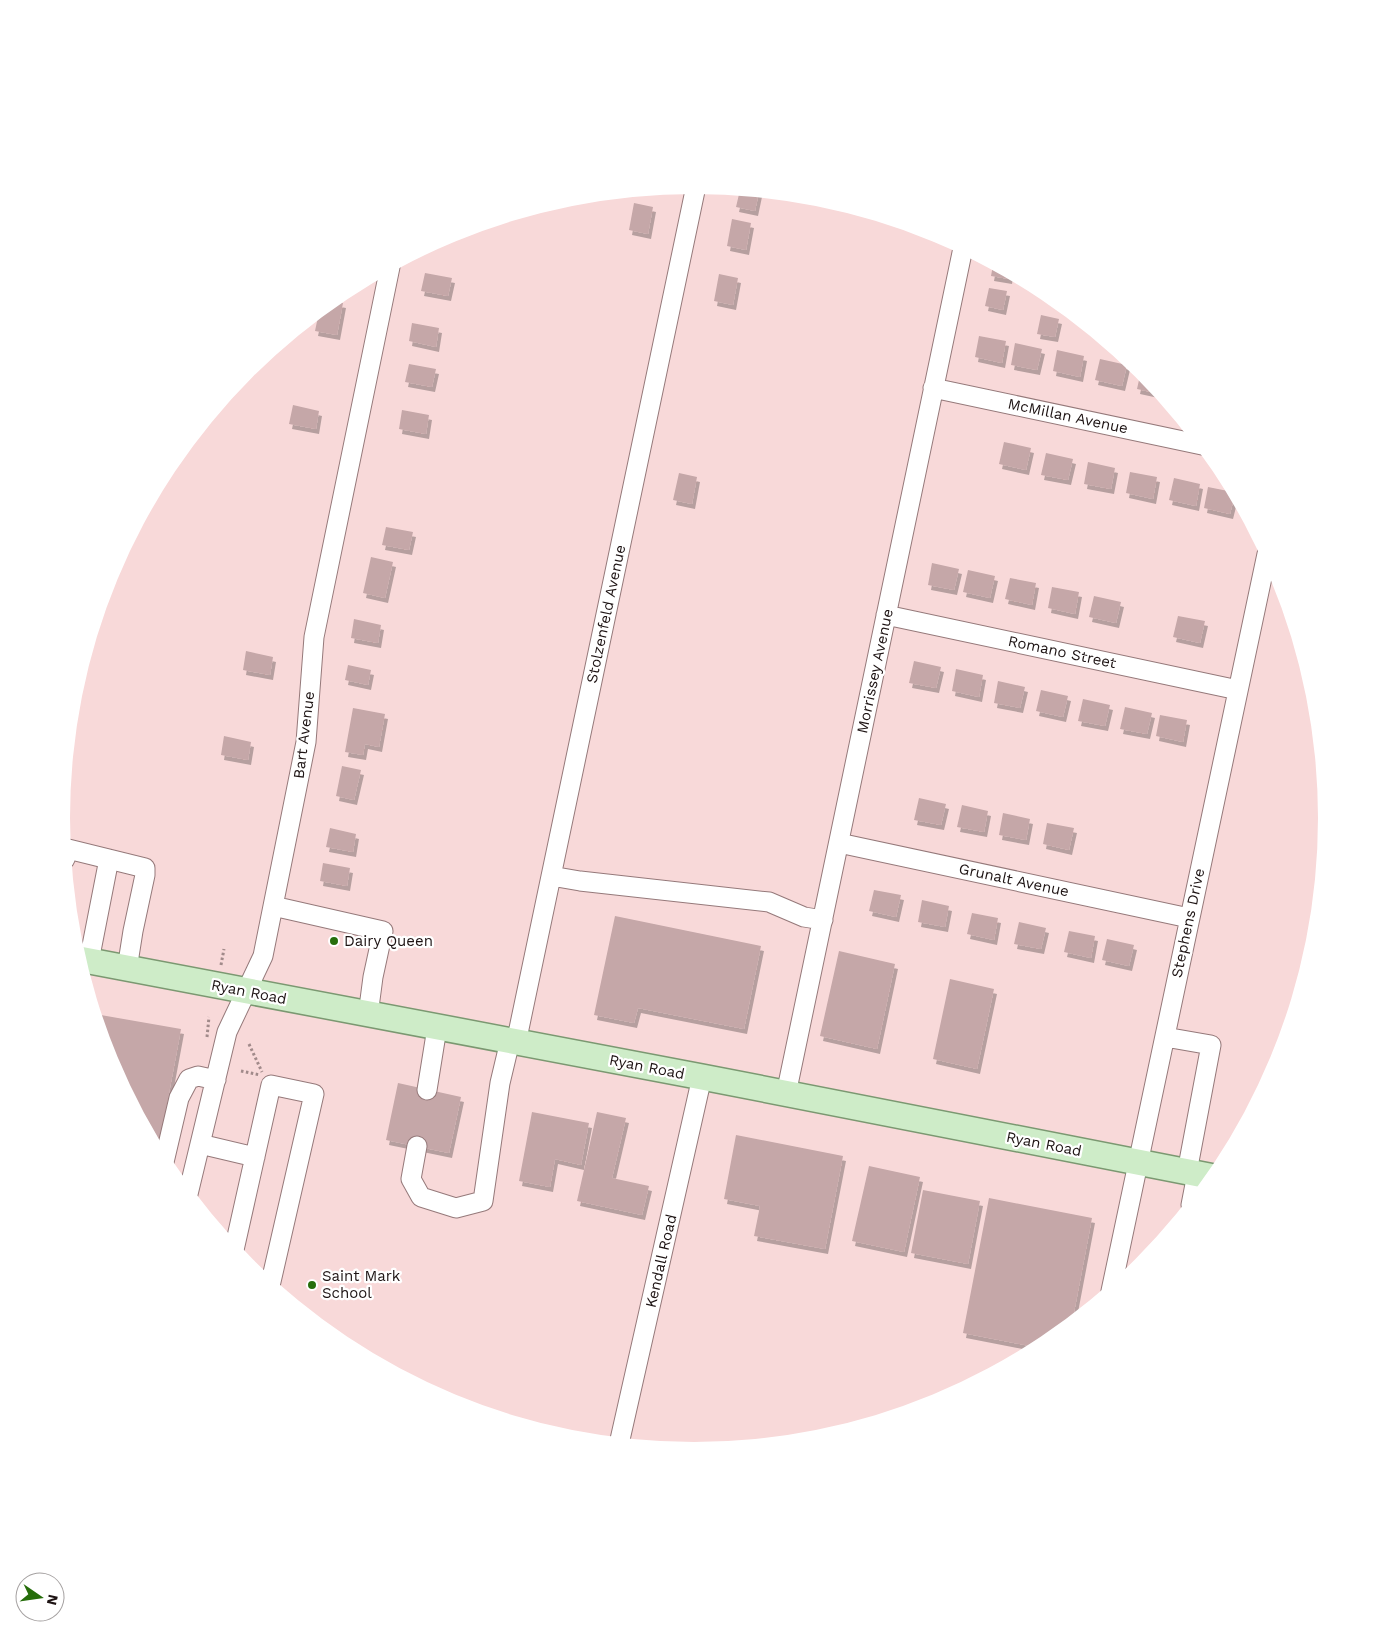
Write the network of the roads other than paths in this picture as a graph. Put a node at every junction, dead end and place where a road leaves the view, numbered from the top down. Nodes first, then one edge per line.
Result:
1 (694, 194) edge
2 (961, 255) edge
3 (388, 275) edge
4 (933, 388) junction
5 (1192, 443) edge
6 (1264, 566) edge
7 (886, 615) junction
8 (1238, 690) junction
9 (839, 843) junction
10 (71, 849) edge
11 (109, 859) junction
12 (551, 876) junction
13 (273, 906) junction
14 (1189, 918) junction
15 (823, 920) junction
16 (85, 955) edge
17 (87, 961) edge
18 (127, 969) junction
19 (246, 991) junction
20 (368, 1015) junction
21 (437, 1028) junction
22 (1165, 1037) junction
23 (513, 1042) junction
24 (702, 1078) junction
25 (216, 1080) junction
26 (427, 1090) dead end
27 (786, 1094) junction
28 (200, 1144) junction
29 (417, 1146) dead end
30 (166, 1151) edge
31 (255, 1157) junction
32 (1138, 1162) junction
33 (1200, 1175) edge
34 (190, 1186) edge
35 (1196, 1188) edge
36 (236, 1242) edge
37 (1119, 1275) edge
38 (272, 1278) edge
39 (620, 1438) edge

1 - 12 street, Stolzenfeld Avenue
2 - 4 street, Morrissey Avenue
3 - 13 street, Bart Avenue
4 - 5 street, McMillan Avenue
4 - 7 street, Morrissey Avenue
6 - 8 street, Stephens Drive
7 - 8 street, Romano Street
7 - 9 street, Morrissey Avenue
8 - 14 street, Stephens Drive
9 - 14 street, Grunalt Avenue
9 - 15 street, Morrissey Avenue
10 - 11 street
11 - 16 street
11 - 18 street
12 - 15 street
12 - 23 street, Stolzenfeld Avenue
13 - 19 street, Bart Avenue
13 - 20 street
14 - 22 street, Stephens Drive
15 - 27 street, Morrissey Avenue
17 - 18 main road, Ryan Road
18 - 19 main road, Ryan Road
19 - 20 main road, Ryan Road
19 - 25 street, Bart Avenue
20 - 21 main road, Ryan Road
21 - 23 main road, Ryan Road
21 - 26 street
22 - 32 street, Stephens Drive
22 - 33 street
23 - 24 main road, Ryan Road
23 - 29 street, Stolzenfeld Avenue
24 - 27 main road, Ryan Road
24 - 39 street, Kendall Road
25 - 28 street, Bart Avenue
25 - 30 street
27 - 32 main road, Ryan Road
28 - 31 street
28 - 34 street, Bart Avenue
31 - 36 street
31 - 38 street
32 - 33 main road, Ryan Road
32 - 37 street, Stephens Drive
33 - 35 street

